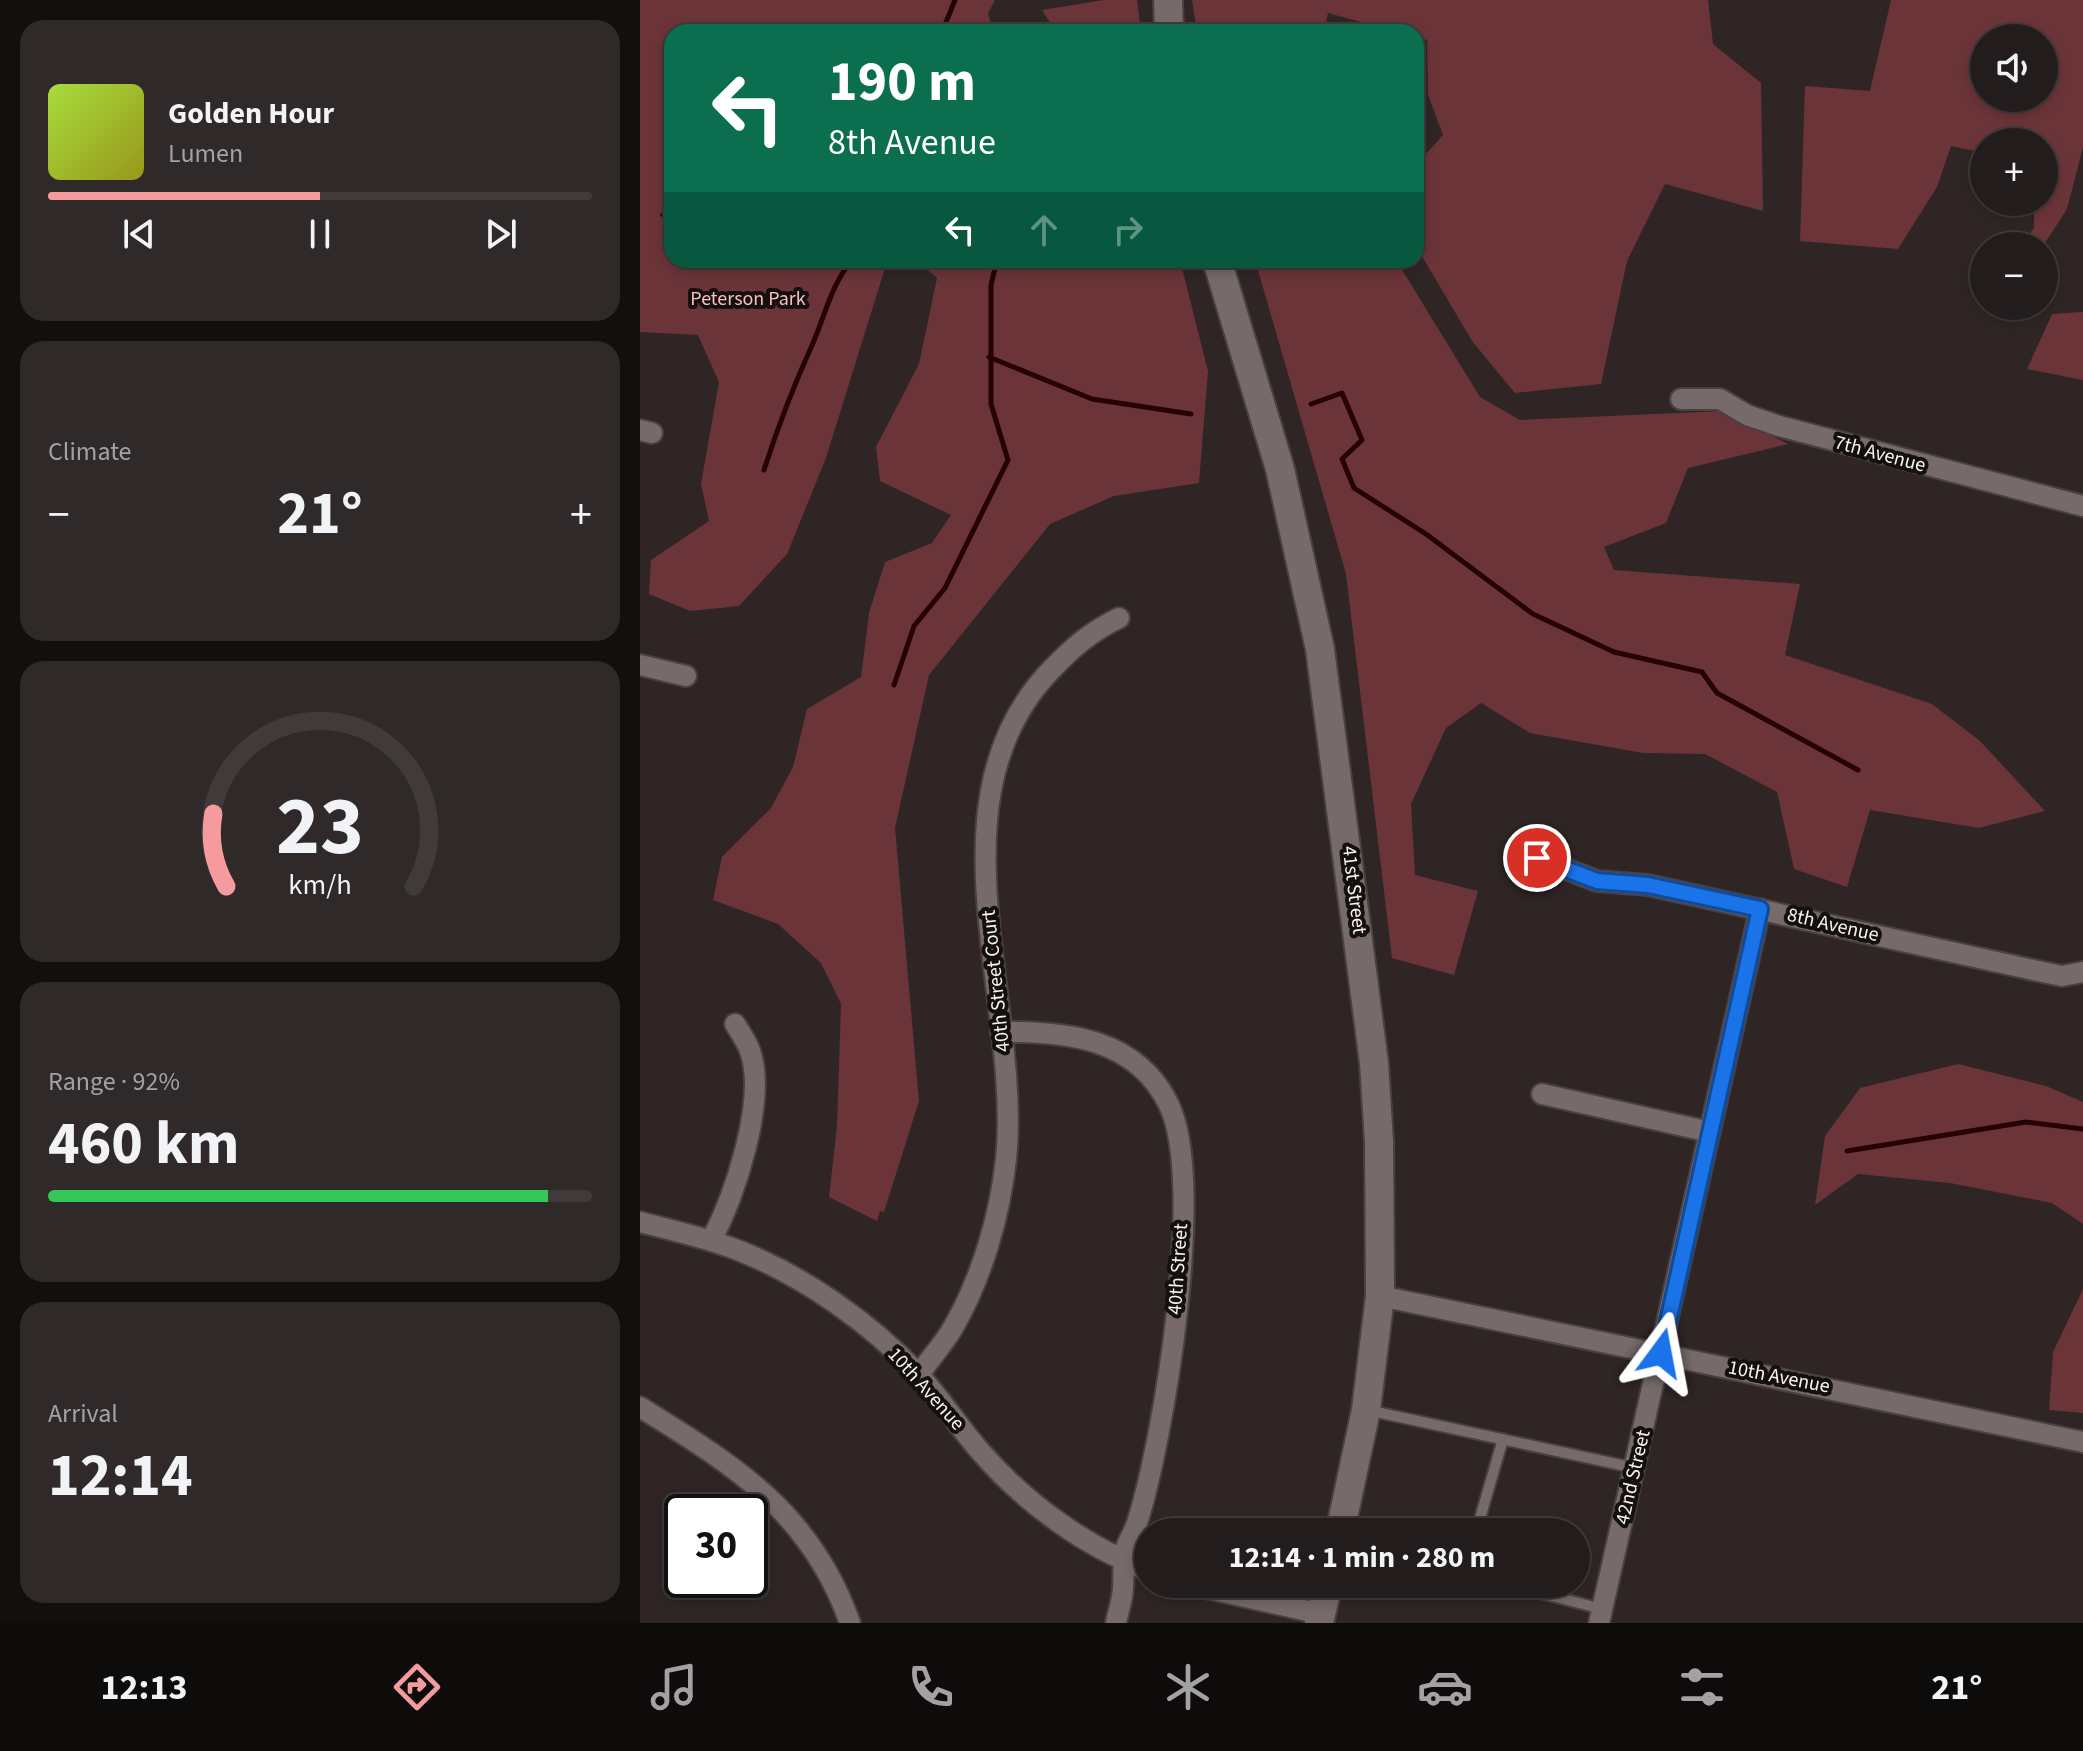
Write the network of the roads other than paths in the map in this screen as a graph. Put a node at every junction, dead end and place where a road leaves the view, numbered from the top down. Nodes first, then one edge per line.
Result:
1 (1168, 0) edge
2 (1169, 24) edge
3 (1219, 268) edge
4 (1681, 399) dead end
5 (2083, 506) edge
6 (1119, 618) dead end
7 (640, 665) edge
8 (686, 676) dead end
9 (1537, 858) dead end
10 (1760, 909) junction
11 (2083, 972) edge
12 (735, 1024) dead end
13 (1001, 1032) junction
14 (1542, 1094) dead end
15 (1710, 1132) junction
16 (640, 1222) edge
17 (711, 1240) junction
18 (1380, 1296) junction
19 (1661, 1353) junction
20 (919, 1375) junction
21 (640, 1407) edge
22 (1366, 1410) junction
23 (1503, 1439) junction
24 (2083, 1442) edge
25 (1635, 1468) junction
26 (1343, 1518) edge
27 (1480, 1518) edge
28 (1124, 1561) junction
29 (1134, 1565) edge
30 (1241, 1598) edge
31 (1325, 1598) edge
32 (1547, 1598) edge
33 (1600, 1616) edge
34 (1320, 1619) edge
35 (850, 1623) edge
36 (1116, 1623) edge

1 - 2 street
3 - 18 street, 41st Street
4 - 5 street, 7th Avenue
6 - 13 street, 40th Street Court
7 - 8 street
9 - 10 street, 8th Avenue
10 - 11 street, 8th Avenue
10 - 15 street, 42nd Street
12 - 17 street
13 - 20 street, 40th Street Court
13 - 28 street, 40th Street
14 - 15 street
15 - 19 street, 42nd Street
16 - 17 street, 10th Avenue
17 - 20 street, 10th Avenue
18 - 19 street, 10th Avenue
18 - 22 street, 41st Street
19 - 24 street, 10th Avenue
19 - 25 street, 42nd Street
20 - 28 street, 10th Avenue
21 - 35 street
22 - 23 lane
22 - 26 street, 41st Street
23 - 25 lane
23 - 27 lane
25 - 33 street, 42nd Street
28 - 29 street, 10th Avenue
28 - 36 street, 40th Street
30 - 34 street
31 - 34 street
32 - 33 lane

